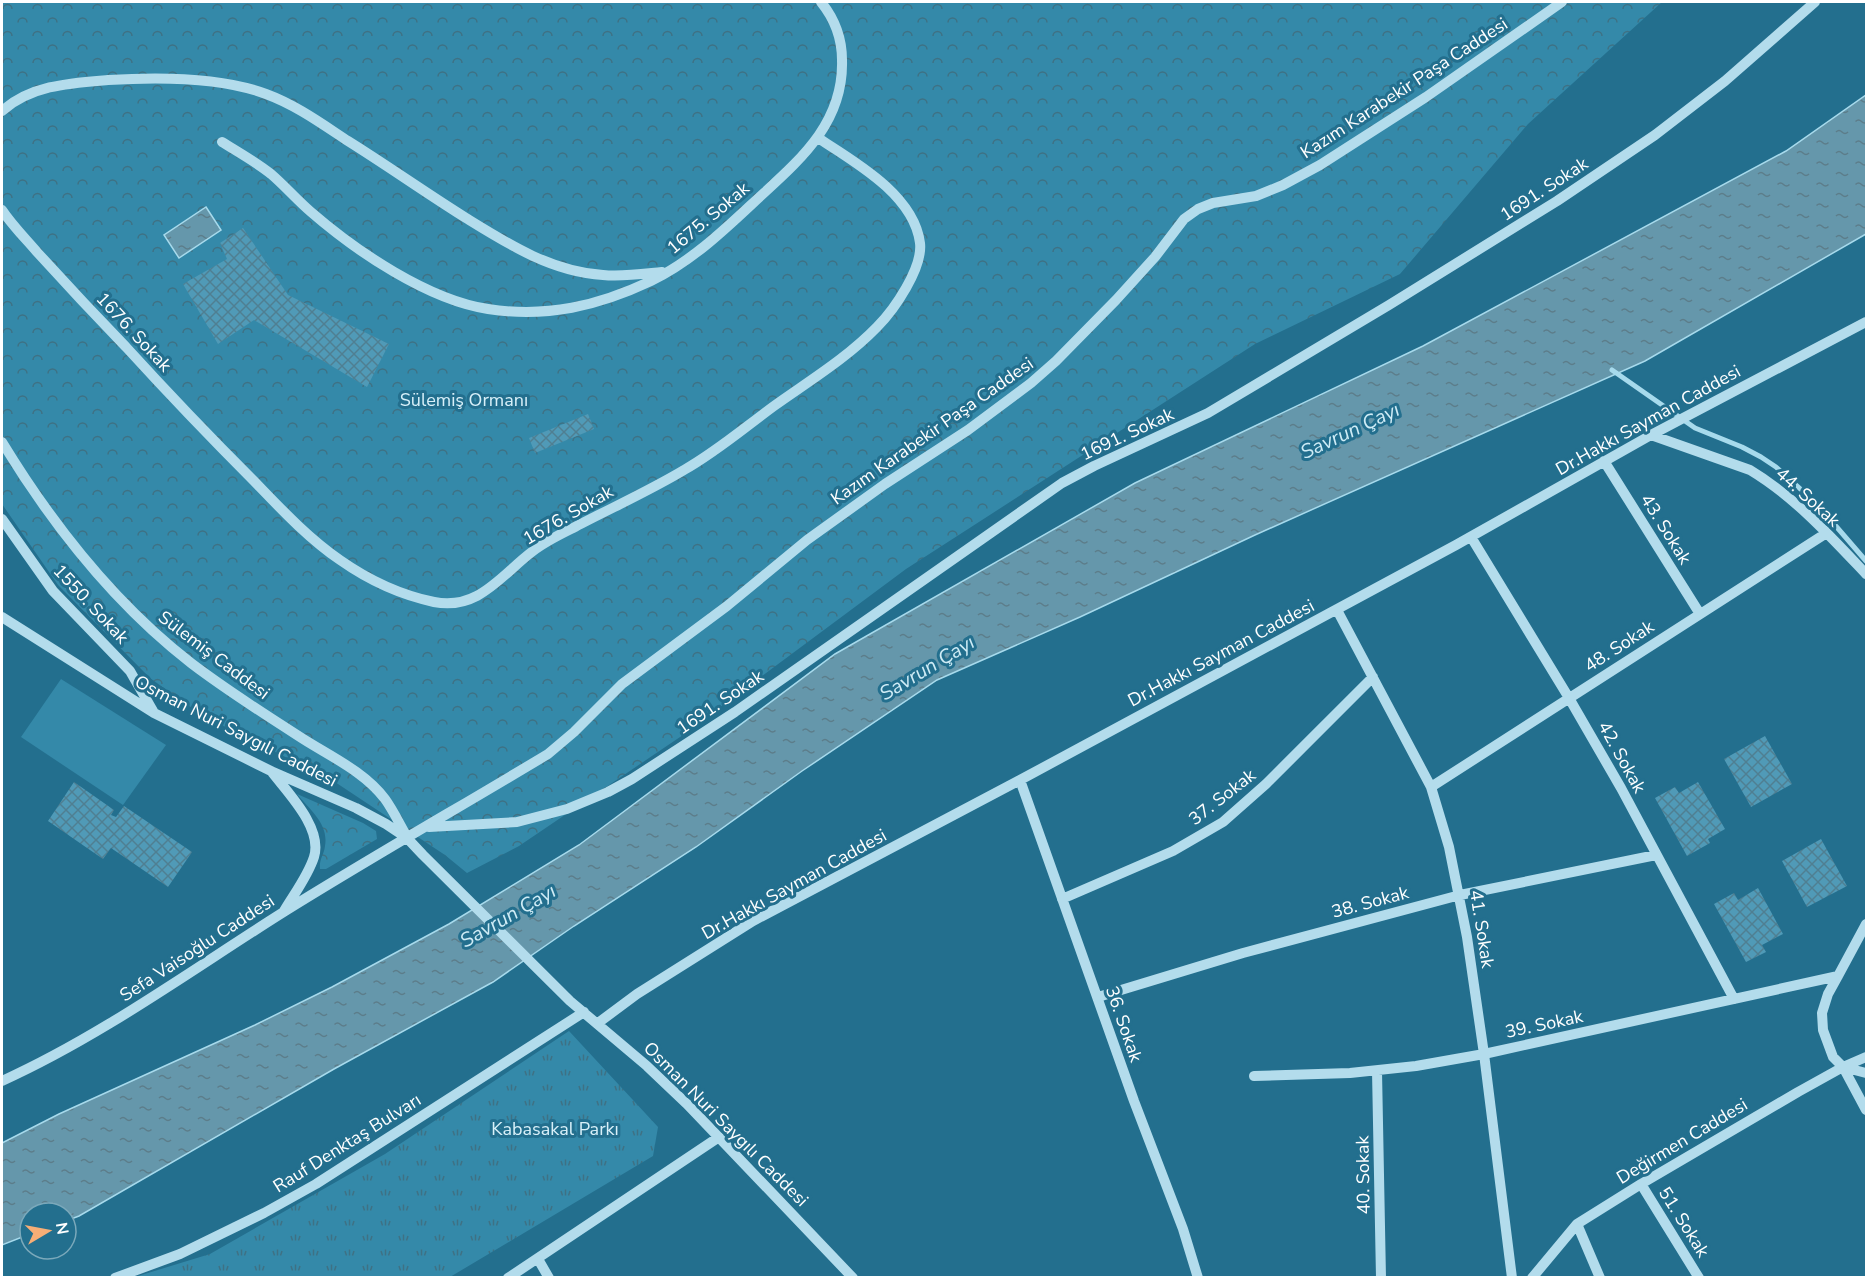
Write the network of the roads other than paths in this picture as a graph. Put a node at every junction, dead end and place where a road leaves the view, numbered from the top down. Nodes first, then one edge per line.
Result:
1 (821, 2) edge
2 (1562, 2) edge
3 (1815, 2) edge
4 (2, 111) edge
5 (818, 138) junction
6 (222, 142) dead end
7 (2, 210) edge
8 (668, 272) junction
9 (1866, 322) edge
10 (1651, 435) junction
11 (2, 442) edge
12 (1605, 461) junction
13 (2, 519) edge
14 (1826, 534) junction
15 (1471, 537) junction
16 (1866, 574) edge
17 (1337, 610) junction
18 (1700, 614) junction
19 (2, 618) edge
20 (1373, 677) junction
21 (1569, 698) junction
22 (154, 713) junction
23 (271, 771) junction
24 (1020, 780) junction
25 (1431, 787) junction
26 (425, 827) junction
27 (407, 838) junction
28 (1656, 855) junction
29 (1460, 895) junction
30 (1062, 899) junction
31 (284, 912) junction
32 (1866, 924) edge
33 (1838, 976) junction
34 (1098, 997) junction
35 (1734, 999) junction
36 (584, 1012) junction
37 (598, 1023) junction
38 (1484, 1054) junction
39 (1866, 1057) edge
40 (1843, 1067) junction
41 (1377, 1071) junction
42 (1866, 1073) edge
43 (1254, 1076) dead end
44 (2, 1081) edge
45 (1866, 1110) edge
46 (719, 1137) junction
47 (1641, 1184) junction
48 (1577, 1224) junction
49 (538, 1258) junction
50 (115, 1278) edge
51 (508, 1278) edge
52 (549, 1278) edge
53 (853, 1278) edge
54 (1198, 1278) edge
55 (1381, 1278) edge
56 (1512, 1278) edge
57 (1532, 1278) edge
58 (1600, 1278) edge
59 (1700, 1278) edge

1 - 5 street, 1675. Sokak
2 - 26 street, Kazım Karabekir Paşa Caddesi
3 - 26 street, 1691. Sokak
4 - 8 street
5 - 7 street, 1676. Sokak
5 - 8 street, 1675. Sokak
6 - 8 street, 1675. Sokak
9 - 10 street, Dr.Hakkı Sayman Caddesi
10 - 12 street, Dr.Hakkı Sayman Caddesi
10 - 14 street, 44. Sokak
11 - 27 street, Sülemiş Caddesi
12 - 15 street, Dr.Hakkı Sayman Caddesi
12 - 18 street, 43. Sokak
13 - 22 street, 1550. Sokak
14 - 16 street, 44. Sokak
14 - 18 street, 48. Sokak
15 - 17 street, Dr.Hakkı Sayman Caddesi
15 - 21 street, 42. Sokak
17 - 20 street, 41. Sokak
17 - 24 street, Dr.Hakkı Sayman Caddesi
18 - 21 street, 48. Sokak
19 - 22 street, Osman Nuri Saygılı Caddesi
20 - 25 street, 41. Sokak
20 - 30 street, 37. Sokak
21 - 25 street, 48. Sokak
21 - 28 street, 42. Sokak
22 - 23 street, Osman Nuri Saygılı Caddesi
23 - 27 street, Osman Nuri Saygılı Caddesi
23 - 31 street
24 - 30 street, 36. Sokak
24 - 37 street, Dr.Hakkı Sayman Caddesi
25 - 29 street, 41. Sokak
26 - 27 street, Kazım Karabekir Paşa Caddesi
27 - 31 street, Sefa Vaisoğlu Caddesi
27 - 36 street, Osman Nuri Saygılı Caddesi
28 - 29 street, 38. Sokak
28 - 35 street, 42. Sokak
29 - 34 street, 38. Sokak
29 - 38 street, 41. Sokak
30 - 34 street, 36. Sokak
31 - 44 street, Sefa Vaisoğlu Caddesi
32 - 33 street
33 - 35 street, 39. Sokak
33 - 40 street
34 - 54 street, 36. Sokak
35 - 38 street, 39. Sokak
36 - 37 street, Osman Nuri Saygılı Caddesi
36 - 50 street, Rauf Denktaş Bulvarı
37 - 46 street, Osman Nuri Saygılı Caddesi
38 - 41 street, 39. Sokak
38 - 56 street, 41. Sokak
39 - 40 street, Değirmen Caddesi
40 - 42 street
40 - 45 street
40 - 47 street, Değirmen Caddesi
41 - 43 street, 39. Sokak
41 - 55 street, 40. Sokak
46 - 49 street
46 - 53 street, Osman Nuri Saygılı Caddesi
47 - 48 street, Değirmen Caddesi
47 - 59 street, 51. Sokak
48 - 57 street, Değirmen Caddesi
48 - 58 street
49 - 51 street
49 - 52 street

